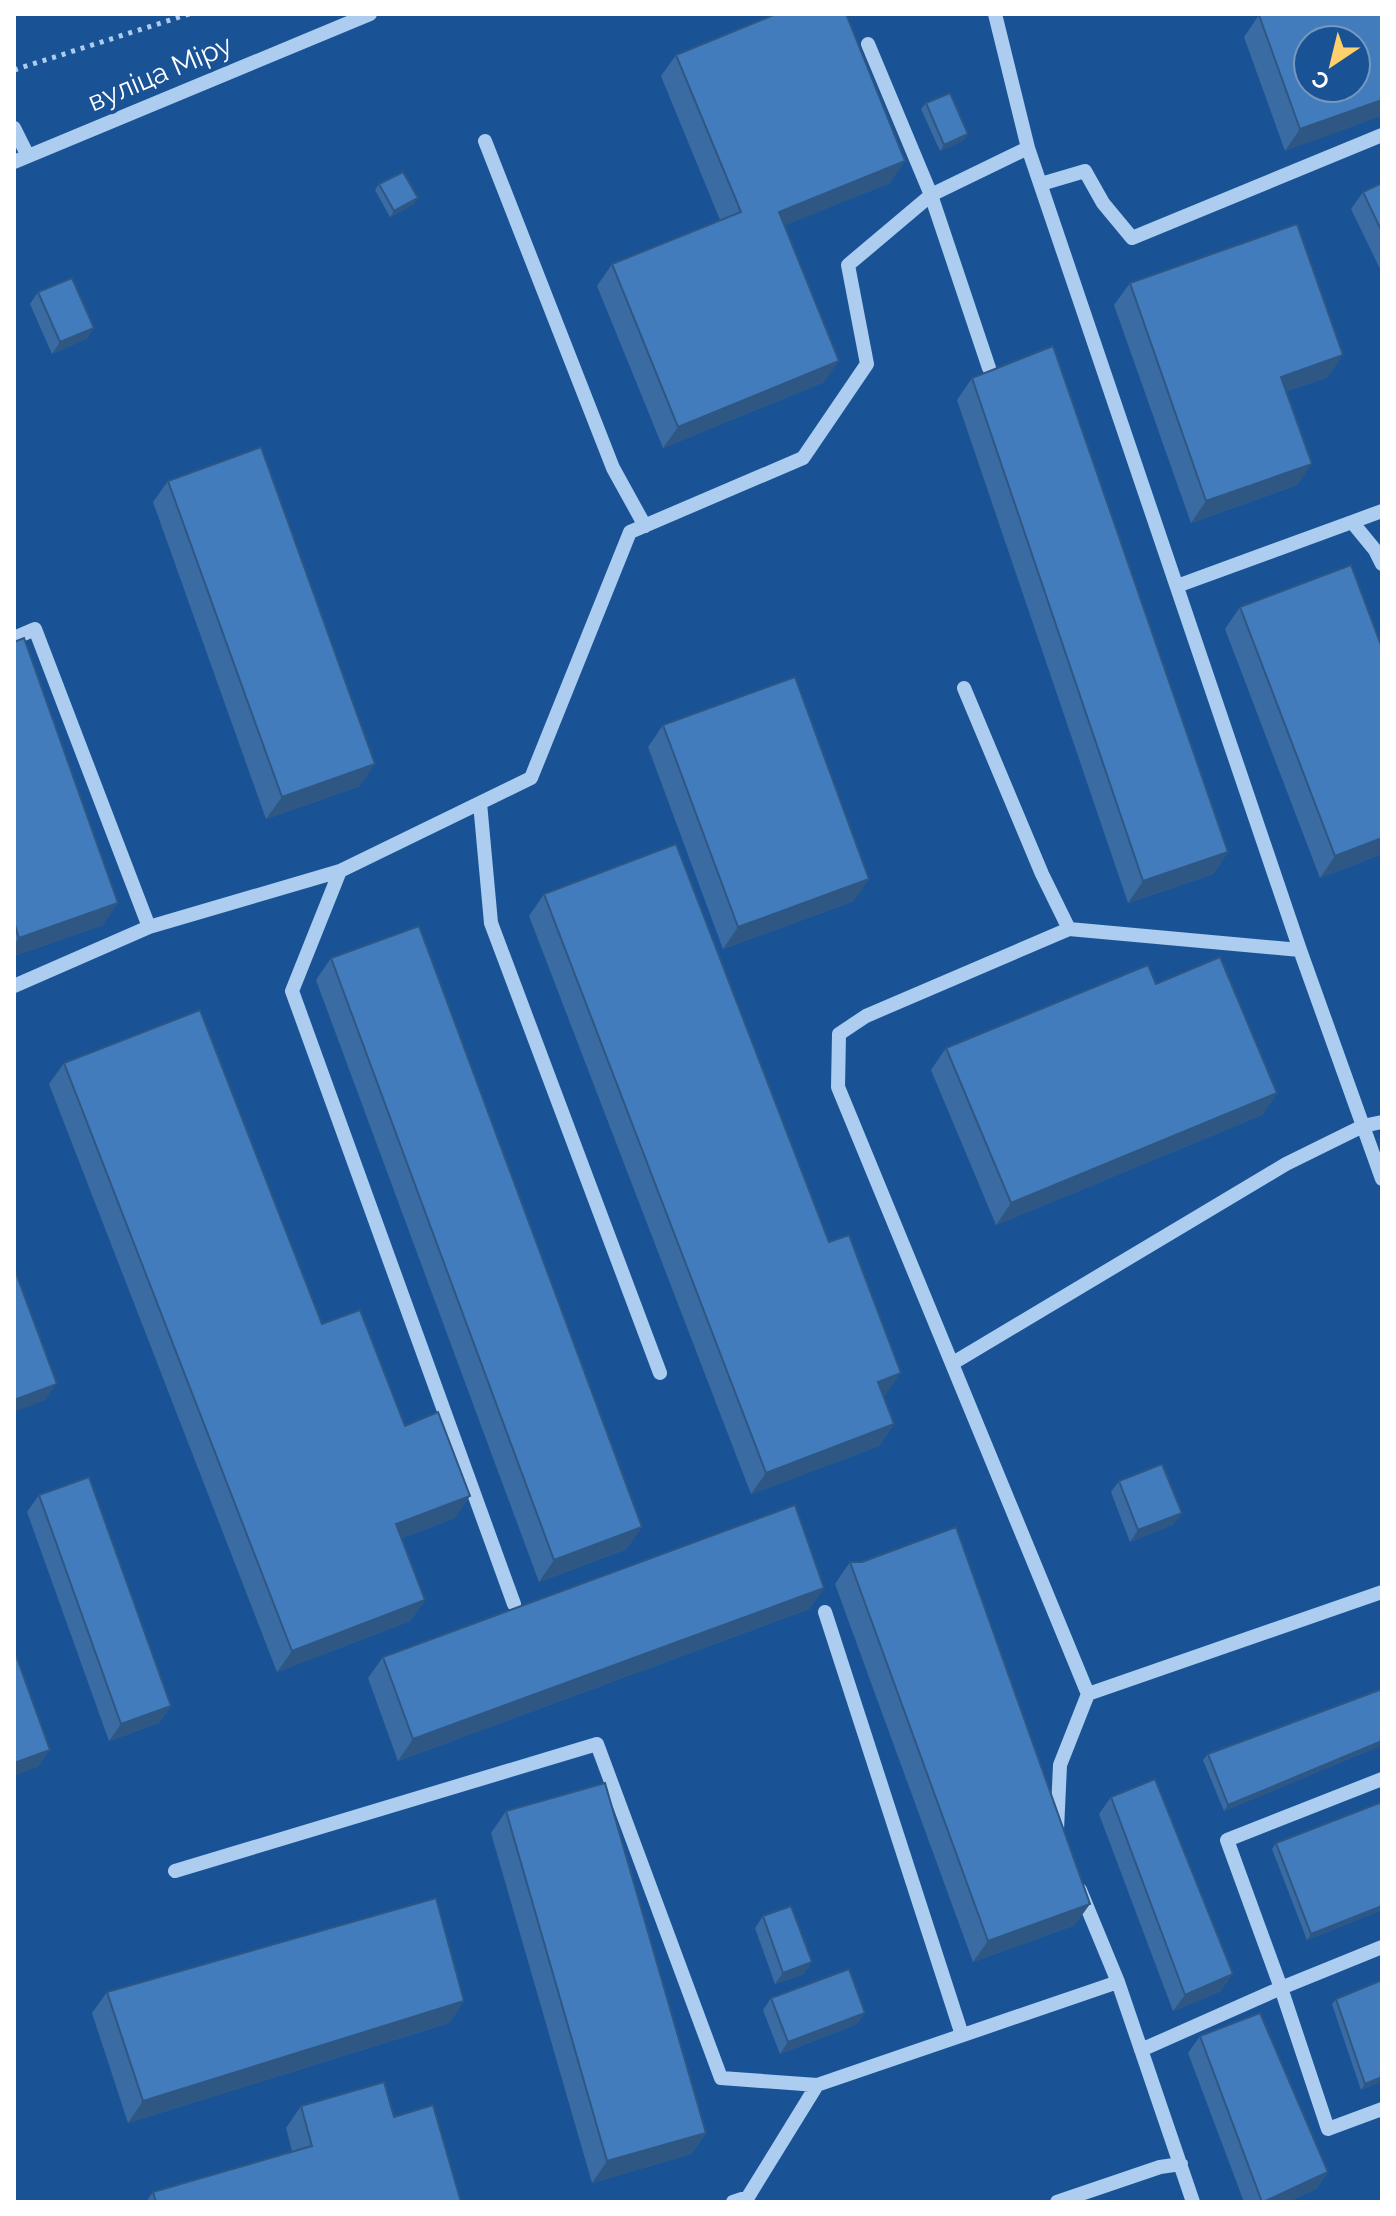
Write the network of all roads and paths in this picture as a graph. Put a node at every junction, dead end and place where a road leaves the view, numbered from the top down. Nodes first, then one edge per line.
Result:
1 (189, 14) edge
2 (370, 14) edge
3 (995, 14) edge
4 (868, 44) dead end
5 (14, 70) edge
6 (14, 128) edge
7 (1382, 135) edge
8 (485, 141) dead end
9 (1028, 148) junction
10 (21, 159) edge
11 (1041, 184) junction
12 (931, 195) junction
13 (989, 368) edge
14 (1382, 511) edge
15 (1352, 522) junction
16 (645, 526) junction
17 (1382, 564) edge
18 (1177, 586) junction
19 (14, 638) edge
20 (964, 688) dead end
21 (480, 803) junction
22 (340, 871) junction
23 (149, 927) junction
24 (1069, 929) junction
25 (1300, 950) junction
26 (14, 986) edge
27 (1382, 1122) edge
28 (1363, 1126) junction
29 (1382, 1179) edge
30 (953, 1363) junction
31 (660, 1373) dead end
32 (1382, 1592) edge
33 (514, 1604) dead end
34 (825, 1612) edge
35 (1088, 1694) junction
36 (1382, 1779) edge
37 (1063, 1849) edge
38 (175, 1871) dead end
39 (1075, 1879) edge
40 (1382, 1947) edge
41 (1118, 1982) junction
42 (1281, 1988) junction
43 (962, 2035) junction
44 (1141, 2050) junction
45 (817, 2085) junction
46 (1382, 2109) edge
47 (1181, 2164) junction
48 (733, 2202) edge
49 (1057, 2202) edge
50 (1193, 2202) edge

1 - 5 path
2 - 10 street, вуліца Міру
3 - 9 street
4 - 12 street
6 - 10 street
7 - 11 street
8 - 16 street
9 - 11 street
9 - 12 street
11 - 18 street
12 - 13 street
12 - 16 street
14 - 15 street
15 - 17 street
15 - 18 street
16 - 21 street
18 - 25 street
19 - 23 street
20 - 24 street
21 - 22 street
21 - 31 street
22 - 23 street
22 - 33 street
23 - 26 street
24 - 25 street
24 - 30 street
25 - 28 street
27 - 28 street
28 - 29 street
28 - 30 street
30 - 35 street
32 - 35 street
34 - 43 street
35 - 37 street
36 - 42 street
38 - 45 street
39 - 41 street
40 - 42 street
41 - 43 street
41 - 44 street
42 - 44 street
42 - 46 street
43 - 45 street
44 - 47 street
45 - 48 street
47 - 49 street
47 - 50 street

